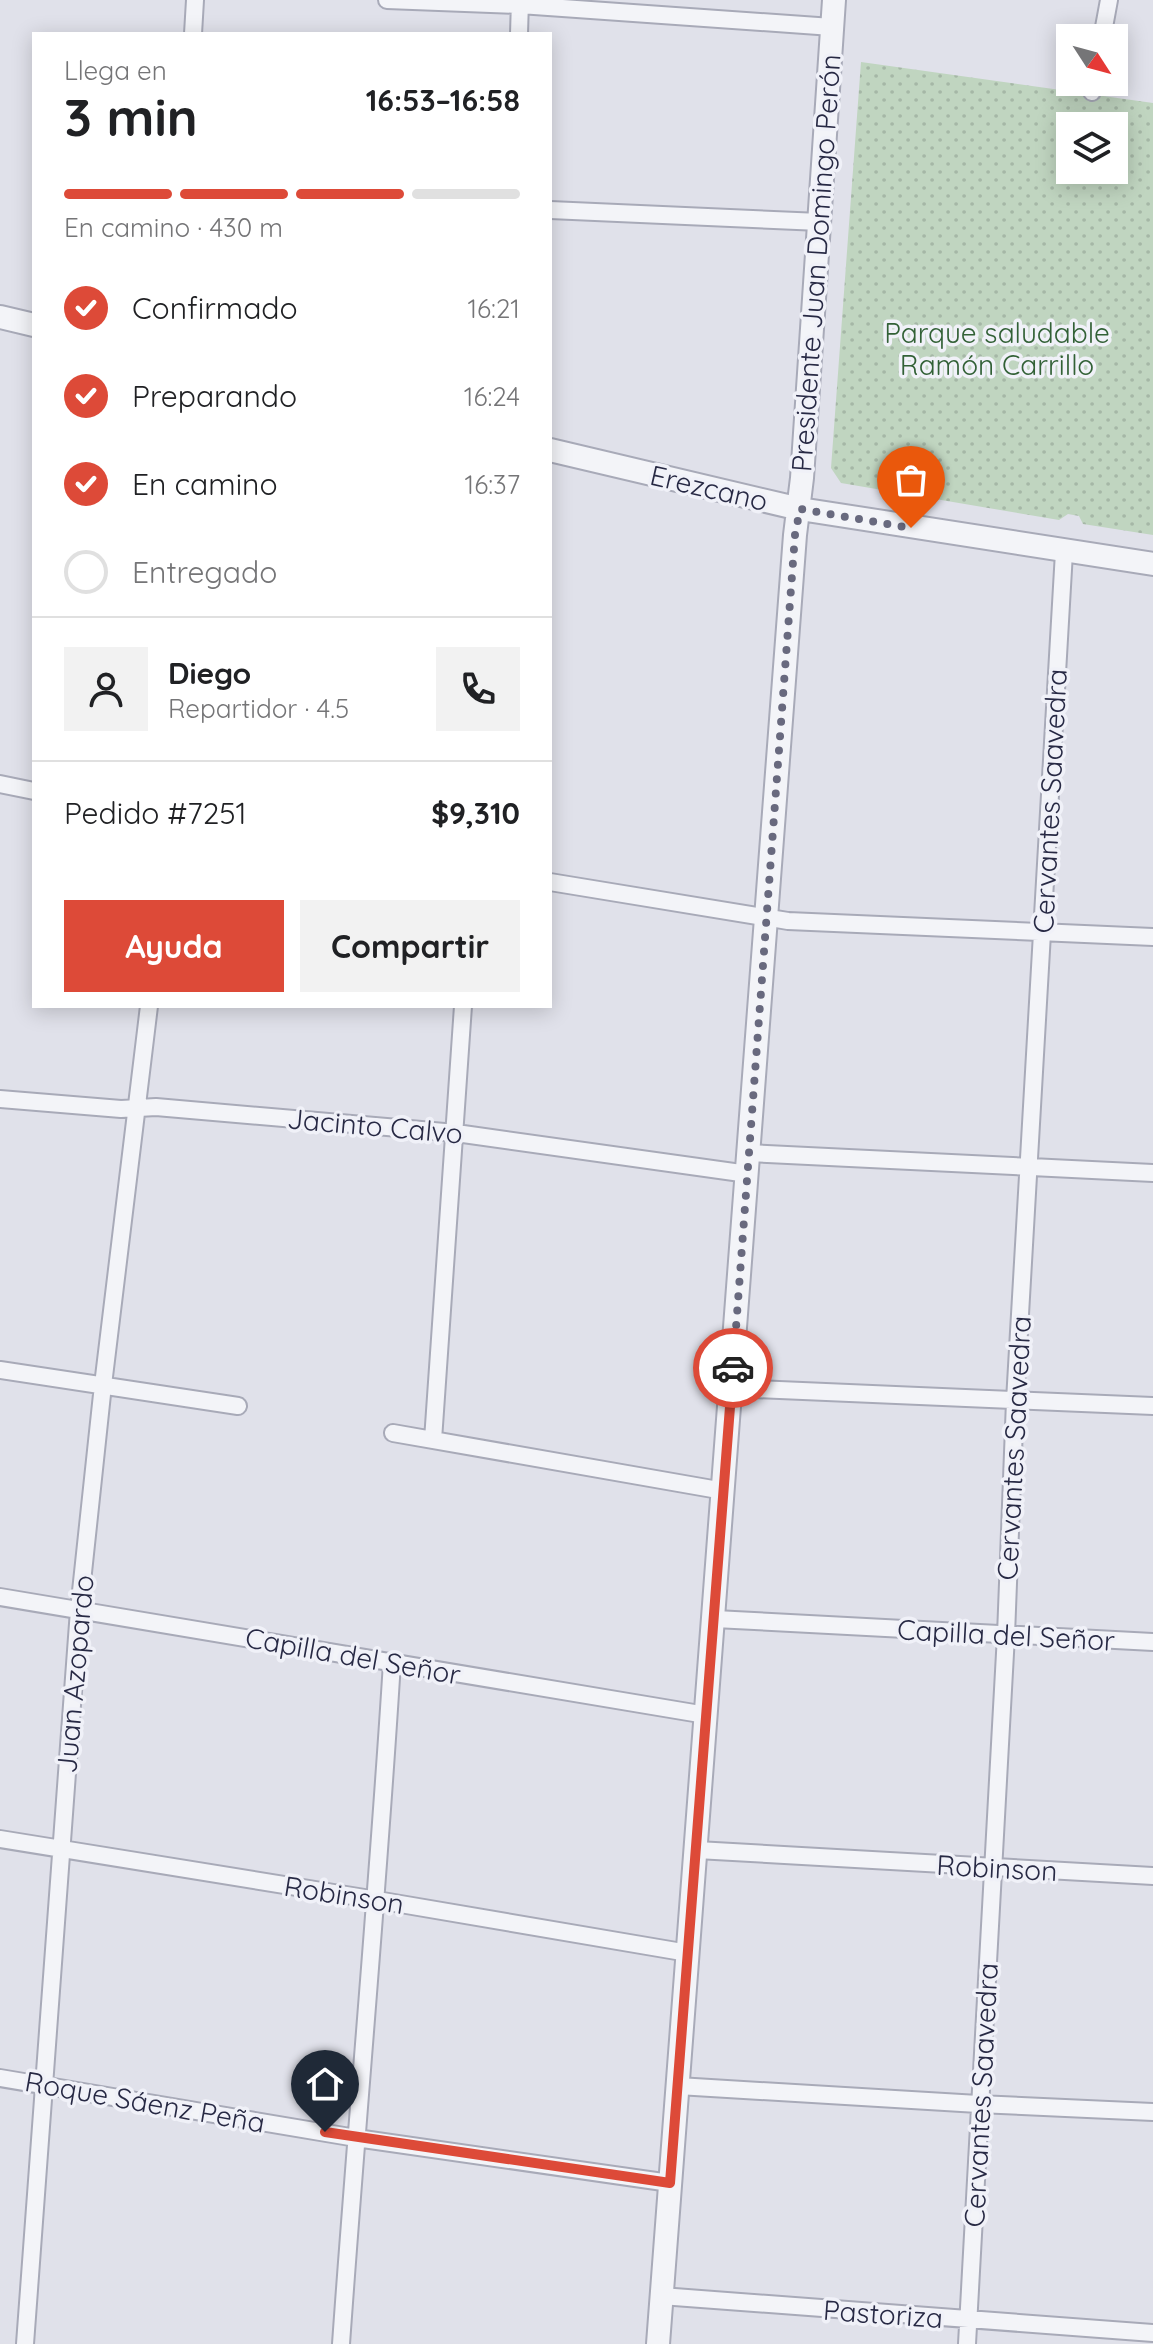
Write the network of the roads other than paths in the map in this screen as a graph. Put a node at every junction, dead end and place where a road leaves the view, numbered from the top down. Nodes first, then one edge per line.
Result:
1 (195, 0) edge
2 (387, 0) edge
3 (834, 0) edge
4 (1109, 0) edge
5 (520, 2) edge
6 (1105, 24) edge
7 (832, 27) junction
8 (193, 32) edge
9 (519, 32) edge
10 (552, 210) edge
11 (820, 222) junction
12 (0, 317) edge
13 (32, 325) edge
14 (552, 450) edge
15 (800, 509) junction
16 (1064, 552) junction
17 (1153, 564) edge
18 (0, 784) edge
19 (32, 791) edge
20 (552, 882) edge
21 (767, 918) junction
22 (1043, 933) junction
23 (1153, 937) edge
24 (149, 1008) edge
25 (463, 1008) edge
26 (0, 1099) edge
27 (135, 1109) junction
28 (456, 1133) junction
29 (749, 1164) junction
30 (1028, 1166) junction
31 (1153, 1173) edge
32 (0, 1370) edge
33 (103, 1385) junction
34 (731, 1388) junction
35 (1015, 1401) junction
36 (238, 1406) dead end
37 (1153, 1406) edge
38 (393, 1433) dead end
39 (433, 1440) junction
40 (724, 1491) junction
41 (0, 1597) edge
42 (79, 1610) junction
43 (715, 1619) junction
44 (1006, 1635) junction
45 (1153, 1642) edge
46 (392, 1662) junction
47 (706, 1715) junction
48 (0, 1839) edge
49 (60, 1850) junction
50 (697, 1850) junction
51 (994, 1868) junction
52 (1153, 1876) edge
53 (377, 1900) junction
54 (688, 1953) junction
55 (0, 2078) edge
56 (43, 2085) junction
57 (678, 2086) junction
58 (978, 2104) junction
59 (1153, 2112) edge
60 (356, 2138) junction
61 (670, 2183) junction
62 (661, 2296) junction
63 (969, 2320) junction
64 (1153, 2333) edge
65 (25, 2344) edge
66 (341, 2344) edge
67 (658, 2344) edge
68 (967, 2344) edge

1 - 8 street
2 - 5 street
3 - 7 street, Presidente Juan Domingo Perón
4 - 6 street
5 - 7 street
5 - 9 street
7 - 11 street, Presidente Juan Domingo Perón
10 - 11 street
11 - 15 street, Presidente Juan Domingo Perón
12 - 13 street
14 - 15 street, Erezcano
15 - 16 street, Erezcano
15 - 21 street, Presidente Juan Domingo Perón
16 - 17 street, Erezcano
16 - 22 street, Cervantes Saavedra
18 - 19 street
20 - 21 street
21 - 22 street
21 - 29 street, Presidente Juan Domingo Perón
22 - 23 street
22 - 30 street, Cervantes Saavedra
24 - 27 street, Juan Azopardo
25 - 28 street
26 - 27 street, Jacinto Calvo
27 - 28 street, Jacinto Calvo
27 - 33 street, Juan Azopardo
28 - 29 street, Jacinto Calvo
28 - 39 street
29 - 30 street, Jacinto Calvo
29 - 34 street, Presidente Juan Domingo Perón
30 - 31 street, Jacinto Calvo
30 - 35 street, Cervantes Saavedra
32 - 33 street
33 - 36 street
33 - 42 street, Juan Azopardo
34 - 35 street
34 - 40 street, Presidente Juan Domingo Perón
35 - 37 street
35 - 44 street, Cervantes Saavedra
38 - 39 street
39 - 40 street
40 - 43 street, Presidente Juan Domingo Perón
41 - 42 street, Capilla del Señor
42 - 46 street, Capilla del Señor
42 - 49 street, Juan Azopardo
43 - 44 street, Capilla del Señor
43 - 47 street, Presidente Juan Domingo Perón
44 - 45 street, Capilla del Señor
44 - 51 street, Cervantes Saavedra
46 - 47 street, Capilla del Señor
46 - 53 street
47 - 50 street, Presidente Juan Domingo Perón
48 - 49 street, Robinson
49 - 53 street, Robinson
49 - 56 street, Juan Azopardo
50 - 51 street, Robinson
50 - 54 street, Presidente Juan Domingo Perón
51 - 52 street, Robinson
51 - 58 street, Cervantes Saavedra
53 - 54 street, Robinson
53 - 60 street
54 - 57 street, Presidente Juan Domingo Perón
55 - 56 street, Roque Sáenz Peña
56 - 60 street, Roque Sáenz Peña
56 - 65 street, Juan Azopardo
57 - 58 street
57 - 61 street, Presidente Juan Domingo Perón
58 - 59 street
58 - 63 street, Cervantes Saavedra
60 - 61 street, Roque Sáenz Peña
60 - 66 street
61 - 62 street, Presidente Juan Domingo Perón
62 - 63 street, Pastoriza
62 - 67 street, Presidente Juan Domingo Perón
63 - 64 street, Pastoriza
63 - 68 street, Cervantes Saavedra

